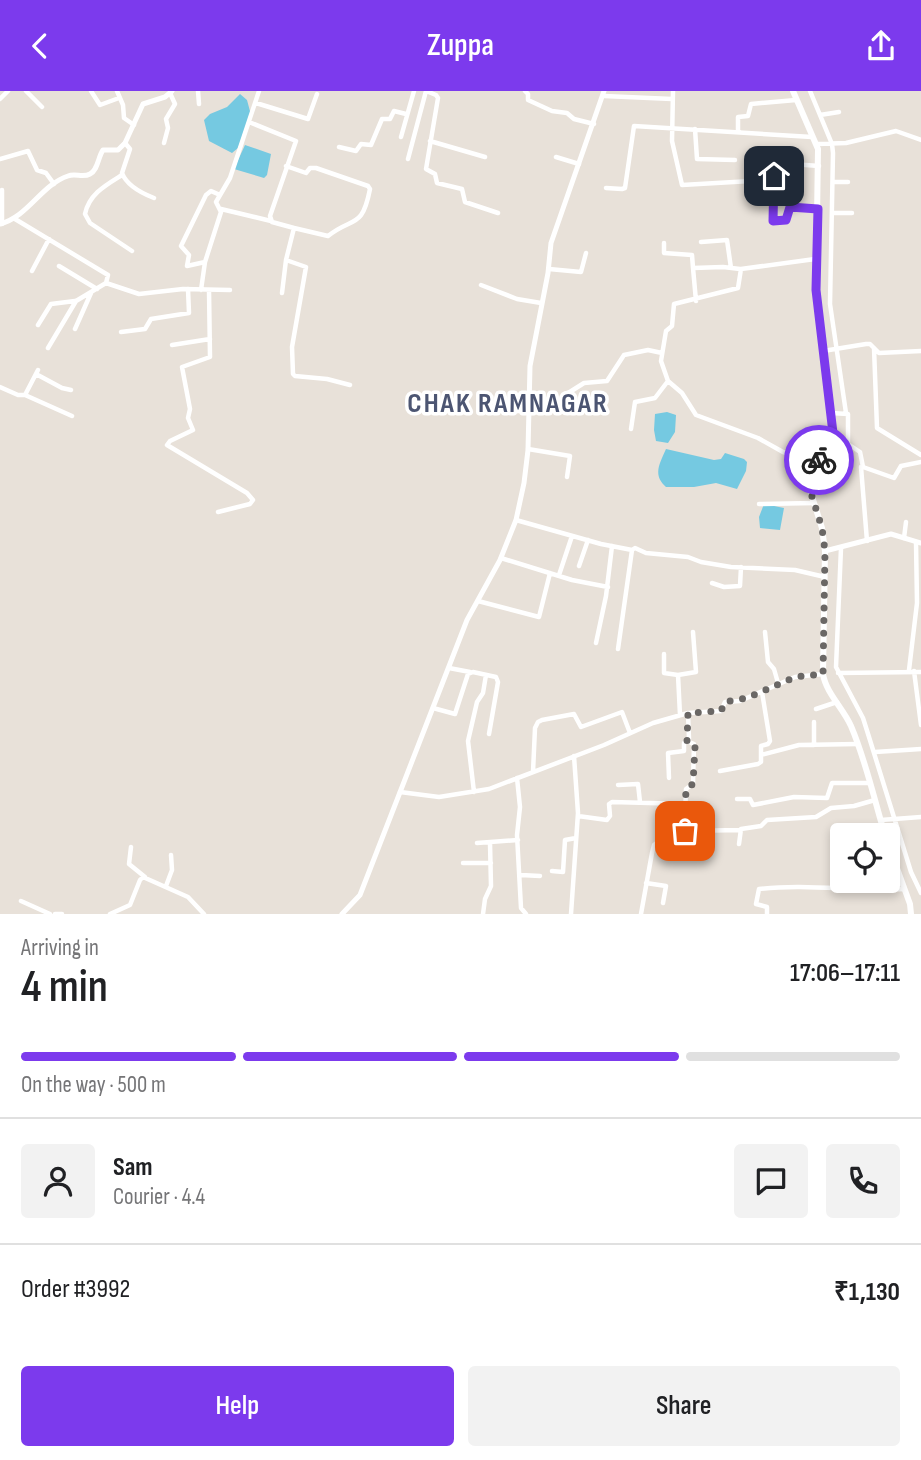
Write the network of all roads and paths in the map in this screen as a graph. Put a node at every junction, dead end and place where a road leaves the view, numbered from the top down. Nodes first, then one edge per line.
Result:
1 (8, 91) edge
2 (26, 91) edge
3 (91, 91) edge
4 (117, 91) edge
5 (198, 91) edge
6 (259, 91) edge
7 (414, 91) edge
8 (426, 91) edge
9 (526, 91) edge
10 (673, 91) edge
11 (793, 91) edge
12 (810, 91) edge
13 (171, 92) edge
14 (604, 93) edge
15 (317, 94) dead end
16 (119, 98) junction
17 (0, 99) edge
18 (672, 99) junction
19 (796, 100) junction
20 (257, 103) junction
21 (199, 104) dead end
22 (42, 107) dead end
23 (839, 112) dead end
24 (406, 114) junction
25 (820, 115) junction
26 (249, 122) junction
27 (594, 124) junction
28 (134, 125) junction
29 (671, 127) junction
30 (695, 129) junction
31 (738, 131) junction
32 (401, 137) dead end
33 (921, 140) edge
34 (429, 141) junction
35 (823, 142) junction
36 (125, 143) junction
37 (164, 143) dead end
38 (339, 147) dead end
39 (485, 157) dead end
40 (556, 157) dead end
41 (0, 159) edge
42 (408, 159) dead end
43 (735, 160) dead end
44 (579, 165) junction
45 (286, 166) junction
46 (820, 166) junction
47 (122, 175) junction
48 (773, 179) junction
49 (833, 182) junction
50 (849, 182) dead end
51 (55, 184) junction
52 (606, 188) dead end
53 (2, 190) edge
54 (220, 195) junction
55 (154, 198) dead end
56 (220, 209) junction
57 (818, 209) junction
58 (498, 212) dead end
59 (832, 213) junction
60 (852, 213) dead end
61 (15, 219) junction
62 (272, 222) junction
63 (1, 224) edge
64 (294, 228) junction
65 (49, 239) junction
66 (701, 242) dead end
67 (664, 243) dead end
68 (132, 251) dead end
69 (586, 253) dead end
70 (815, 259) junction
71 (286, 260) junction
72 (205, 262) junction
73 (59, 266) dead end
74 (694, 268) junction
75 (731, 268) junction
76 (549, 269) junction
77 (741, 269) junction
78 (32, 271) dead end
79 (106, 283) junction
80 (481, 285) dead end
81 (97, 289) junction
82 (188, 289) junction
83 (201, 289) junction
84 (209, 290) junction
85 (230, 291) dead end
86 (91, 292) junction
87 (282, 293) dead end
88 (76, 300) junction
89 (696, 300) junction
90 (541, 303) junction
91 (38, 325) dead end
92 (75, 329) dead end
93 (121, 332) dead end
94 (210, 339) junction
95 (172, 345) dead end
96 (48, 348) dead end
97 (874, 348) junction
98 (830, 350) junction
99 (921, 351) edge
100 (662, 353) junction
101 (668, 381) junction
102 (350, 385) dead end
103 (0, 387) edge
104 (71, 390) dead end
105 (25, 394) junction
106 (529, 402) junction
107 (839, 413) junction
108 (72, 416) dead end
109 (631, 429) dead end
110 (528, 449) junction
111 (921, 455) edge
112 (818, 461) junction
113 (921, 462) edge
114 (861, 466) junction
115 (567, 477) dead end
116 (759, 503) dead end
117 (814, 503) junction
118 (218, 512) dead end
119 (516, 520) junction
120 (906, 522) dead end
121 (572, 536) junction
122 (904, 538) junction
123 (588, 540) junction
124 (867, 541) junction
125 (919, 543) edge
126 (612, 546) junction
127 (632, 550) junction
128 (833, 550) junction
129 (501, 558) junction
130 (579, 566) dead end
131 (741, 567) junction
132 (550, 573) junction
133 (559, 575) junction
134 (825, 577) junction
135 (712, 583) dead end
136 (608, 587) junction
137 (477, 600) junction
138 (693, 632) dead end
139 (765, 632) dead end
140 (596, 643) dead end
141 (618, 649) dead end
142 (664, 655) dead end
143 (449, 668) junction
144 (911, 671) junction
145 (470, 672) junction
146 (921, 672) edge
147 (838, 673) junction
148 (823, 674) junction
149 (486, 675) junction
150 (678, 675) junction
151 (778, 683) junction
152 (762, 692) junction
153 (837, 702) junction
154 (433, 708) junction
155 (816, 709) dead end
156 (688, 713) junction
157 (680, 715) junction
158 (814, 722) dead end
159 (921, 725) edge
160 (629, 733) junction
161 (489, 734) dead end
162 (687, 741) junction
163 (858, 744) junction
164 (814, 745) junction
165 (921, 749) edge
166 (875, 752) junction
167 (761, 755) junction
168 (575, 756) junction
169 (720, 771) dead end
170 (533, 772) junction
171 (517, 778) junction
172 (668, 778) dead end
173 (870, 783) junction
174 (618, 785) dead end
175 (400, 792) junction
176 (474, 792) junction
177 (737, 799) dead end
178 (876, 800) junction
179 (640, 802) junction
180 (686, 804) junction
181 (578, 816) junction
182 (921, 817) edge
183 (887, 819) junction
184 (886, 823) edge
185 (682, 826) junction
186 (740, 830) junction
187 (576, 838) junction
188 (518, 840) junction
189 (477, 843) dead end
190 (490, 843) junction
191 (739, 844) dead end
192 (131, 847) dead end
193 (171, 855) dead end
194 (463, 863) dead end
195 (491, 863) junction
196 (552, 871) dead end
197 (521, 875) junction
198 (540, 876) dead end
199 (146, 877) junction
200 (900, 878) edge
201 (646, 883) junction
202 (166, 886) junction
203 (904, 889) junction
204 (921, 893) edge
205 (21, 901) dead end
206 (663, 903) dead end
207 (522, 913) edge
208 (53, 914) edge
209 (62, 914) edge
210 (110, 914) edge
211 (204, 914) edge
212 (342, 914) edge
213 (482, 914) edge
214 (571, 914) edge
215 (641, 914) edge
216 (767, 914) edge
217 (911, 914) edge

1 - 17 street
2 - 22 street
3 - 16 street
4 - 16 street
5 - 21 street
6 - 20 street
7 - 24 street
8 - 34 street
8 - 42 street
9 - 27 street
10 - 18 street
11 - 19 main road
12 - 25 street
13 - 28 street
13 - 37 street
14 - 18 street
14 - 27 street
15 - 20 street
16 - 28 street
18 - 29 street
19 - 31 street
19 - 35 main road
20 - 26 street
23 - 25 street
24 - 32 street
24 - 38 street
25 - 35 street
26 - 45 street
26 - 54 street
27 - 44 street
28 - 36 street
29 - 30 street
29 - 48 street
29 - 52 street
30 - 31 street
30 - 43 street
31 - 35 street
33 - 35 street
34 - 39 street
34 - 58 street
35 - 46 main road
35 - 49 street
36 - 47 street
36 - 51 street
40 - 44 street
41 - 51 street
44 - 76 street
45 - 62 street
45 - 64 street
46 - 48 street
46 - 57 main road
47 - 55 street
47 - 68 street
48 - 57 street
49 - 50 street
49 - 59 street
51 - 61 street
53 - 63 street
54 - 56 street
54 - 72 street
56 - 62 street
56 - 72 street
57 - 70 main road
59 - 60 street
59 - 98 street
61 - 63 street
61 - 65 street
62 - 64 street
64 - 71 street
65 - 78 street
65 - 79 street
66 - 75 street
67 - 74 street
69 - 76 street
70 - 77 street
70 - 98 main road
71 - 87 street
71 - 102 street
72 - 83 street
73 - 81 street
74 - 75 street
74 - 89 street
75 - 77 street
76 - 90 street
77 - 89 street
79 - 81 street
79 - 82 street
80 - 90 street
81 - 86 street
82 - 83 street
82 - 93 street
83 - 84 street
84 - 85 street
84 - 94 street
86 - 88 street
86 - 92 street
88 - 91 street
88 - 96 street
89 - 100 street
90 - 106 street
94 - 95 street
94 - 118 street
97 - 98 street
97 - 99 street
97 - 111 street
98 - 107 main road
98 - 107 street
100 - 101 street
100 - 106 street
101 - 109 street
101 - 112 street
103 - 105 street
104 - 105 street
105 - 108 street
106 - 110 street
107 - 112 main road
107 - 114 street
110 - 115 street
110 - 119 street
112 - 117 main road
113 - 114 street
114 - 124 street
116 - 117 street
117 - 128 main road
119 - 121 street
119 - 129 street
120 - 122 street
121 - 123 street
121 - 133 street
122 - 124 street
122 - 125 street
123 - 126 street
123 - 130 street
124 - 128 street
125 - 144 street
126 - 127 street
126 - 136 street
127 - 131 street
127 - 141 street
128 - 134 main road
128 - 147 street
129 - 132 street
129 - 137 street
131 - 134 street
131 - 135 street
132 - 133 street
132 - 137 street
133 - 136 street
134 - 148 main road
136 - 140 street
137 - 143 street
138 - 150 street
139 - 151 street
142 - 150 street
143 - 145 street
143 - 154 street
144 - 146 street
144 - 147 street
144 - 159 street
145 - 149 street
145 - 154 street
147 - 166 street
148 - 151 street
148 - 153 main road
149 - 161 street
149 - 176 street
150 - 157 street
151 - 152 street
152 - 156 street
152 - 167 street
153 - 155 street
153 - 163 main road
154 - 175 street
156 - 157 street
156 - 162 street
157 - 160 street
158 - 164 street
160 - 168 street
160 - 170 street
162 - 172 street
162 - 180 street
163 - 164 street
163 - 173 main road
164 - 167 street
165 - 166 street
166 - 183 street
167 - 169 street
168 - 170 street
168 - 181 street
170 - 171 street
171 - 176 street
171 - 188 street
173 - 177 street
173 - 178 main road
174 - 179 street
175 - 176 street
175 - 212 street
178 - 183 main road
178 - 186 street
179 - 180 street
179 - 181 street
180 - 185 street
181 - 187 street
182 - 183 street
183 - 184 main road
183 - 204 street
185 - 186 street
185 - 201 street
186 - 191 street
187 - 196 street
187 - 214 street
188 - 190 street
188 - 197 street
189 - 190 street
190 - 195 street
192 - 199 street
193 - 202 street
194 - 195 street
195 - 213 street
197 - 198 street
197 - 207 street
199 - 202 street
199 - 210 street
200 - 203 main road
201 - 206 street
201 - 215 street
202 - 211 street
203 - 216 street
203 - 217 main road
205 - 208 street
208 - 209 street

